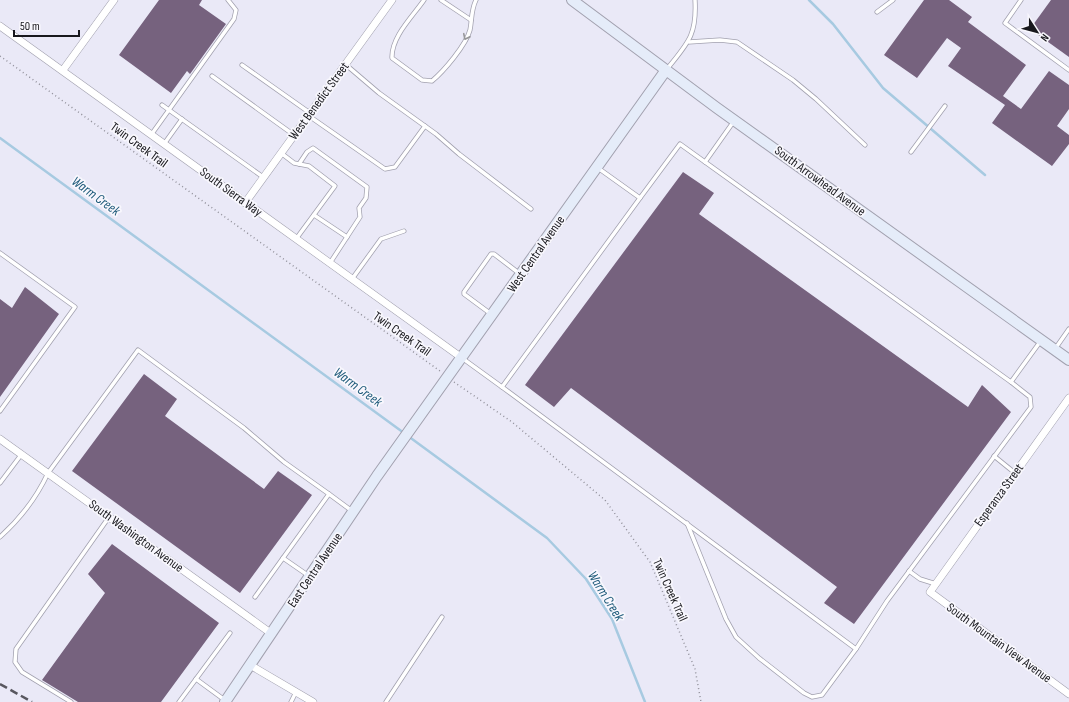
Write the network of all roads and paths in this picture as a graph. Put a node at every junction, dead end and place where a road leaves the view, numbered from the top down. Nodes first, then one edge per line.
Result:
1 (114, 0) edge
2 (228, 0) edge
3 (392, 0) edge
4 (424, 0) edge
5 (441, 0) edge
6 (476, 0) edge
7 (572, 0) edge
8 (695, 0) edge
9 (893, 0) edge
10 (1022, 0) edge
11 (877, 12) dead end
12 (471, 20) junction
13 (0, 26) edge
14 (689, 42) junction
15 (0, 56) edge
16 (345, 64) junction
17 (242, 65) dead end
18 (63, 70) junction
19 (666, 70) junction
20 (1069, 70) edge
21 (212, 76) dead end
22 (162, 105) dead end
23 (945, 106) dead end
24 (169, 110) junction
25 (309, 114) junction
26 (182, 119) junction
27 (735, 120) junction
28 (425, 126) junction
29 (151, 135) junction
30 (294, 135) junction
31 (164, 144) junction
32 (865, 146) dead end
33 (911, 152) dead end
34 (281, 153) junction
35 (705, 162) junction
36 (299, 164) junction
37 (597, 167) junction
38 (264, 177) junction
39 (640, 198) junction
40 (245, 202) junction
41 (531, 209) dead end
42 (314, 215) junction
43 (404, 231) dead end
44 (347, 237) junction
45 (296, 239) junction
46 (0, 254) edge
47 (330, 263) junction
48 (521, 274) junction
49 (352, 279) junction
50 (492, 315) junction
51 (1069, 329) edge
52 (1041, 340) junction
53 (1054, 350) junction
54 (462, 358) junction
55 (1069, 360) edge
56 (448, 377) junction
57 (1010, 382) junction
58 (502, 387) junction
59 (1069, 398) edge
60 (0, 411) edge
61 (405, 438) joint
62 (0, 439) edge
63 (21, 454) junction
64 (994, 456) junction
65 (48, 473) junction
66 (1016, 473) junction
67 (0, 483) edge
68 (329, 494) junction
69 (354, 512) junction
70 (109, 517) junction
71 (687, 523) junction
72 (0, 537) edge
73 (283, 558) junction
74 (909, 571) junction
75 (310, 577) junction
76 (936, 584) junction
77 (930, 592) joint
78 (255, 597) dead end
79 (442, 617) dead end
80 (230, 633) dead end
81 (272, 634) junction
82 (856, 649) junction
83 (250, 665) junction
84 (196, 679) junction
85 (296, 692) junction
86 (1069, 694) edge
87 (225, 701) edge
88 (71, 702) edge
89 (179, 702) edge
90 (290, 702) edge
91 (313, 702) edge
92 (386, 702) edge
93 (702, 702) edge

1 - 18 street
2 - 24 lane
3 - 16 street, West Benedict Street
12 -> 4 lane
5 - 12 lane
6 - 12 lane
7 - 19 street, South Arrowhead Avenue
8 - 14 lane
9 - 11 lane
10 - 20 lane
13 - 18 street, South Sierra Way
14 - 19 lane
14 - 32 lane
15 - 56 path, Twin Creek Trail
16 - 25 street, West Benedict Street
16 - 28 lane
17 - 25 lane
18 - 29 street, South Sierra Way
19 - 27 street, South Arrowhead Avenue
19 - 37 street, West Central Avenue
21 - 30 lane
22 - 24 lane
23 - 33 lane
24 - 26 lane
24 - 29 lane
25 - 28 lane
25 - 30 street, West Benedict Street
26 - 31 lane
26 - 38 lane
27 - 35 lane
27 - 52 street, South Arrowhead Avenue
28 - 41 lane
29 - 31 street, South Sierra Way
30 - 34 street, West Benedict Street
31 - 40 street, South Sierra Way
34 - 36 lane
34 - 38 street, West Benedict Street
35 - 39 lane
35 - 57 lane
36 - 42 lane
36 - 44 lane
37 - 39 lane
37 - 48 street, West Central Avenue
38 - 40 street, West Benedict Street
39 - 58 lane
40 - 45 street, South Sierra Way
42 - 44 lane
42 - 45 lane
43 - 49 lane
44 - 47 lane
45 - 47 street, South Sierra Way
46 - 60 lane
47 - 49 street, South Sierra Way
48 - 50 street, West Central Avenue
48 - 50 lane
49 - 54 street, South Sierra Way
50 - 54 street, West Central Avenue
51 - 53 lane
52 - 53 street, South Arrowhead Avenue
52 - 57 lane
53 - 55 street, South Arrowhead Avenue
54 - 56 street, West Central Avenue
54 - 58 lane
56 - 61 street, West Central Avenue
56 - 93 path, Twin Creek Trail
57 - 64 lane
58 - 71 lane
59 - 66 street, Esperanza Street
61 - 69 street, East Central Avenue
62 - 63 street, South Washington Avenue
63 - 65 street, South Washington Avenue
63 - 67 lane
64 - 66 lane
64 - 74 lane
65 - 68 lane
65 - 70 street, South Washington Avenue
65 - 72 lane
66 - 76 street, Esperanza Street
68 - 69 lane
68 - 73 lane
69 - 75 street, East Central Avenue
70 - 81 street, South Washington Avenue
70 - 88 lane
71 - 82 lane
71 - 82 lane
73 - 75 lane
73 - 78 lane
74 - 76 lane
74 - 82 lane
75 - 81 street, East Central Avenue
76 - 77 street, Esperanza Street
77 - 86 street, South Mountain View Avenue
79 - 92 lane
80 - 84 lane
81 - 83 street, East Central Avenue
83 - 85 street
83 - 87 street, East Central Avenue
84 - 87 lane
84 - 89 lane
85 - 90 lane
85 - 91 street

